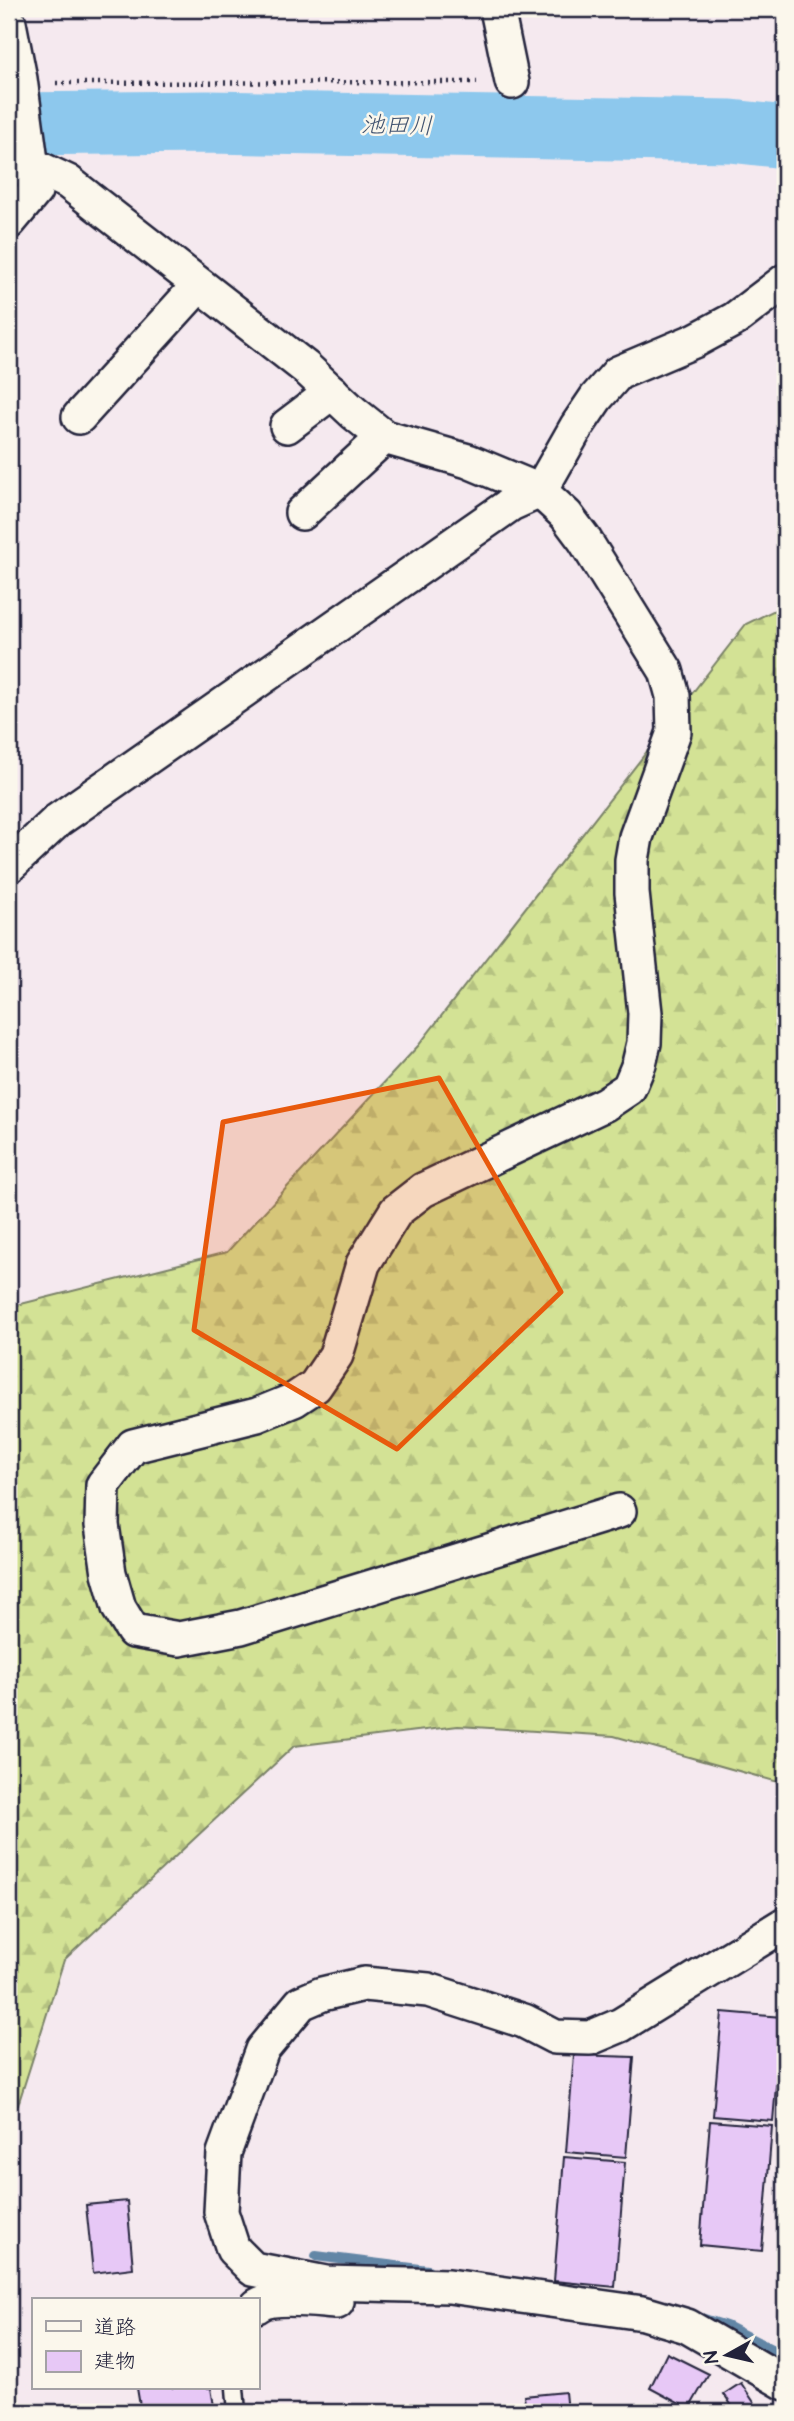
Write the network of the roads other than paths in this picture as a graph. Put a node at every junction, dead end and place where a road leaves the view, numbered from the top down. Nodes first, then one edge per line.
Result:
1 (497, 9) edge
2 (9, 23) edge
3 (14, 78) edge
4 (512, 82) road end
5 (32, 165) junction
6 (9, 222) edge
7 (785, 281) edge
8 (199, 285) junction
9 (332, 392) junction
10 (79, 417) dead end
11 (287, 426) dead end
12 (384, 437) junction
13 (540, 491) junction
14 (302, 513) dead end
15 (9, 866) edge
16 (619, 1511) dead end
17 (785, 1924) edge
18 (402, 2285) junction
19 (259, 2304) edge
20 (785, 2383) edge
21 (234, 2390) edge
22 (237, 2412) edge

1 - 4 street
2 - 3 street
3 - 5 street
5 - 6 street
5 - 8 street
7 - 13 street
8 - 9 street
8 - 10 street
9 - 11 street
9 - 12 street
12 - 13 street
12 - 14 street
13 - 15 street
13 - 16 street
17 - 18 street
18 - 19 street
18 - 20 street
21 - 22 lane

